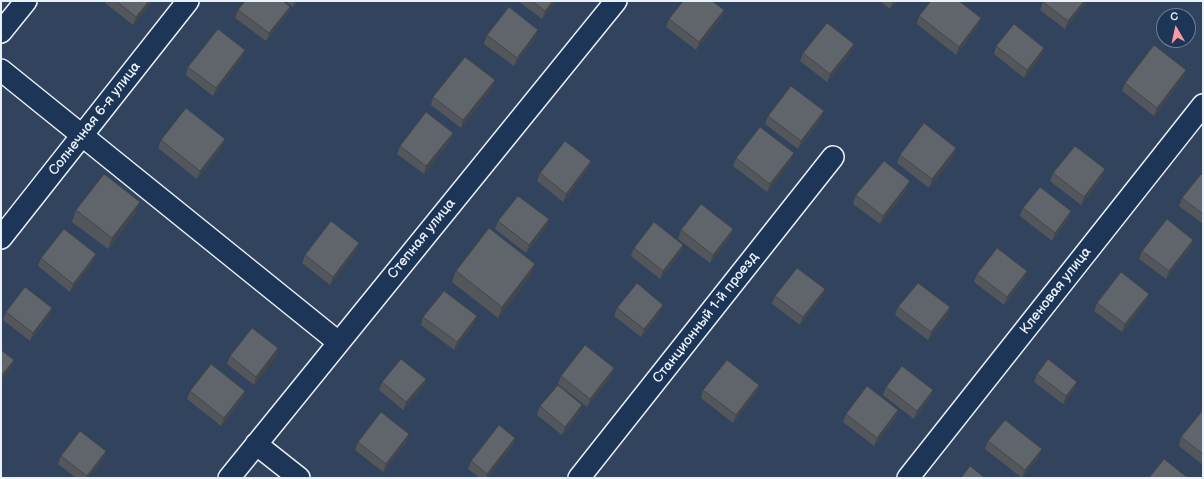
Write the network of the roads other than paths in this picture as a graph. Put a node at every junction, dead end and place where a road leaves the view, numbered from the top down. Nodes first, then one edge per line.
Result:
1 (26, 1) edge
2 (188, 1) edge
3 (616, 1) edge
4 (1, 32) edge
5 (1, 70) edge
6 (1203, 105) edge
7 (82, 135) junction
8 (833, 157) dead end
9 (1, 238) edge
10 (338, 342) junction
11 (256, 444) junction
12 (229, 478) edge
13 (299, 478) edge
14 (580, 478) edge
15 (908, 478) edge

1 - 4 street
2 - 7 street, Солнечная 6-я улица
3 - 10 street, Степная улица
5 - 7 street
6 - 15 street, Кленовая улица
7 - 9 street, Солнечная 6-я улица
7 - 10 street
8 - 14 street, Станционный 1-й проезд
10 - 11 street, Степная улица
11 - 12 street, Степная улица
11 - 13 street

